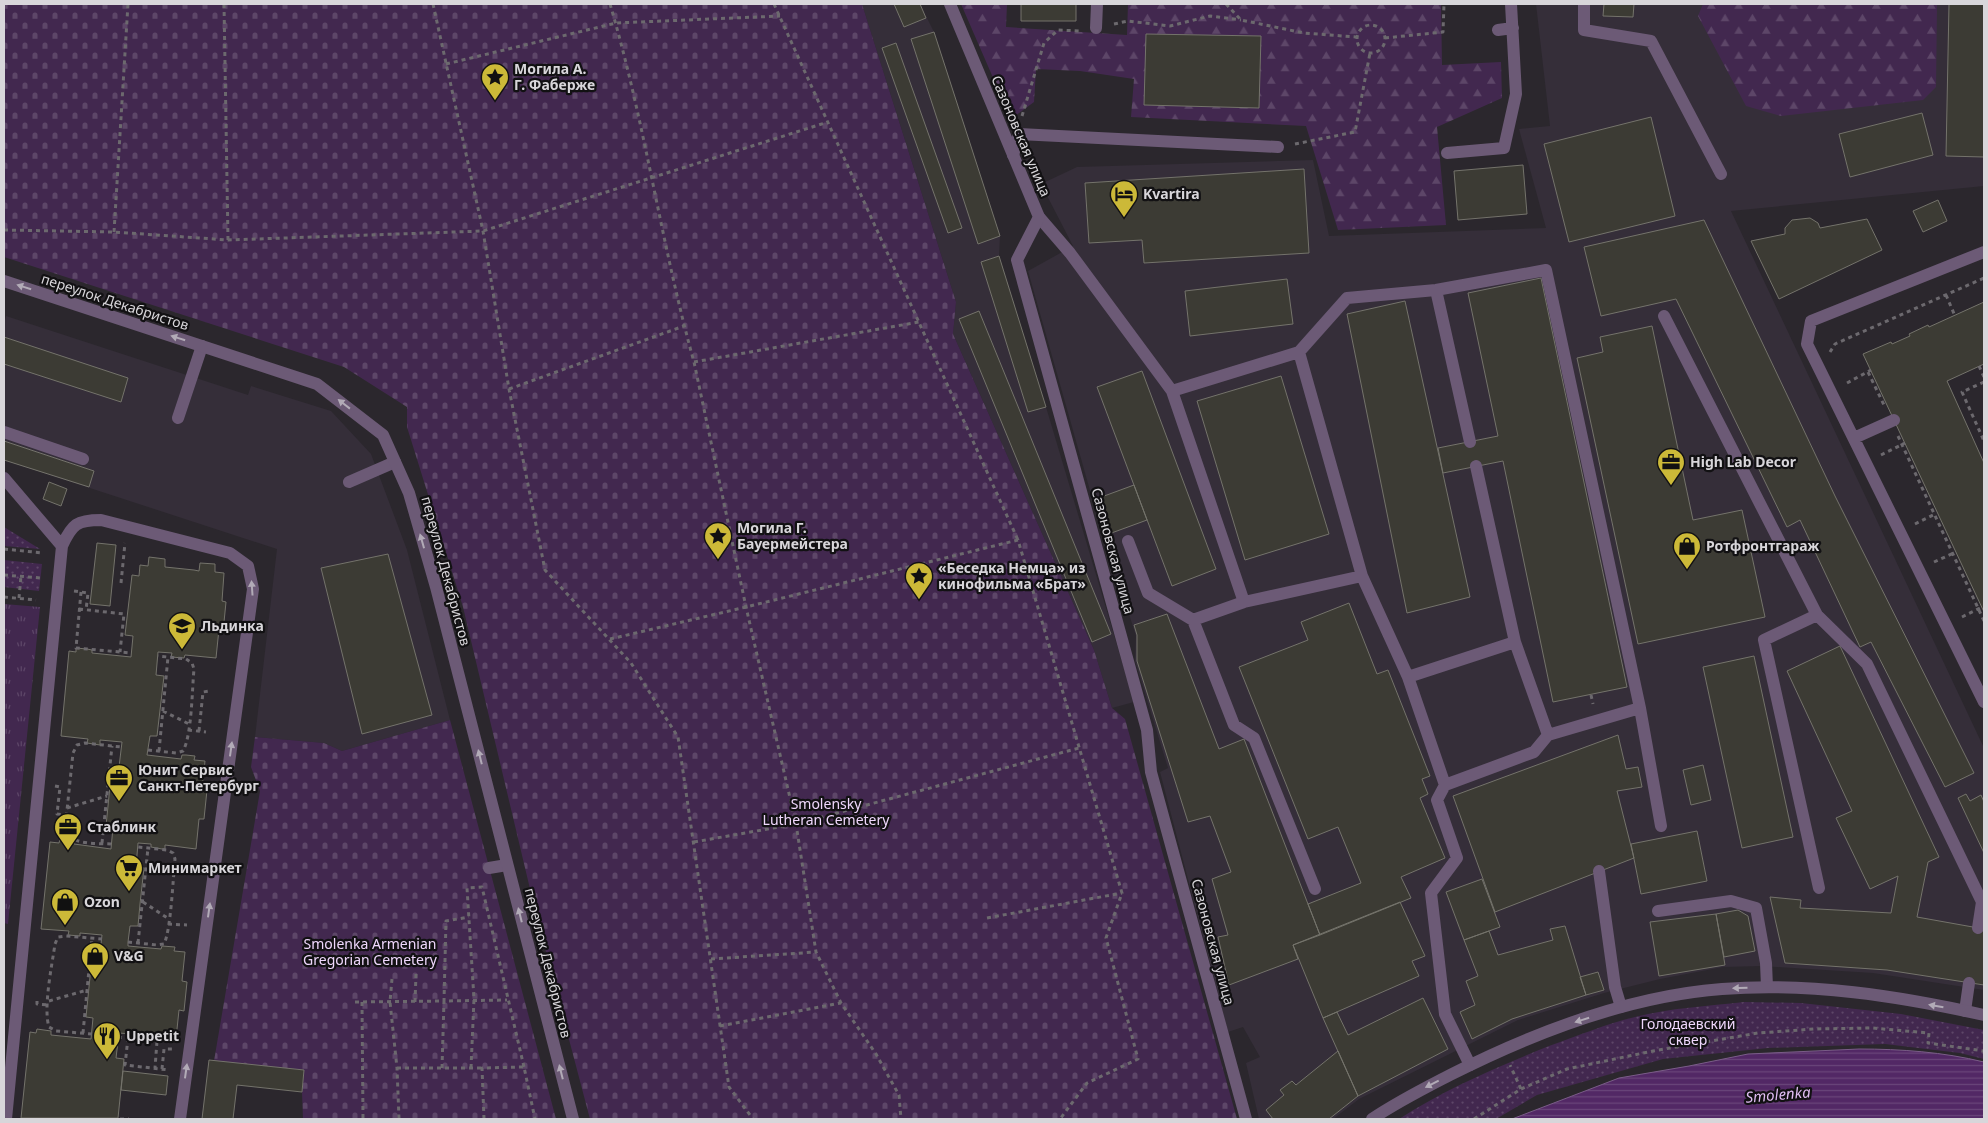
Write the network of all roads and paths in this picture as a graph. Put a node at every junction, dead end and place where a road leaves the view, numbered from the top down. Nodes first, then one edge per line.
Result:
1 (128, 4) edge
2 (224, 4) edge
3 (433, 4) edge
4 (610, 4) edge
5 (774, 4) edge
6 (950, 4) edge
7 (1097, 4) edge
8 (1226, 4) edge
9 (1444, 4) edge
10 (1511, 4) edge
11 (1584, 4) edge
12 (780, 16) junction
13 (616, 23) junction
14 (1096, 28) dead end
15 (1513, 28) junction
16 (1498, 30) dead end
17 (1356, 37) junction
18 (1385, 38) junction
19 (1370, 53) junction
20 (446, 64) junction
21 (828, 122) junction
22 (1278, 147) joint
23 (1447, 153) dead end
24 (1013, 155) junction
25 (1721, 174) dead end
26 (653, 176) junction
27 (1038, 217) junction
28 (4, 230) edge
29 (483, 231) junction
30 (114, 232) junction
31 (228, 240) junction
32 (1984, 252) edge
33 (1984, 278) edge
34 (4, 281) edge
35 (1436, 290) junction
36 (1946, 295) junction
37 (1664, 316) dead end
38 (1955, 316) dead end
39 (919, 322) junction
40 (684, 326) junction
41 (202, 346) junction
42 (1299, 352) junction
43 (1829, 360) dead end
44 (694, 362) junction
45 (1979, 366) dead end
46 (1984, 377) edge
47 (1984, 382) edge
48 (1842, 385) dead end
49 (510, 389) junction
50 (1172, 391) junction
51 (178, 418) dead end
52 (1892, 420) junction
53 (4, 432) edge
54 (1859, 435) junction
55 (1984, 441) edge
56 (1470, 442) dead end
57 (1903, 444) junction
58 (83, 459) dead end
59 (395, 462) junction
60 (1476, 466) dead end
61 (4, 478) edge
62 (349, 482) dead end
63 (1934, 514) junction
64 (1910, 526) dead end
65 (126, 538) dead end
66 (1018, 540) junction
67 (1128, 540) dead end
68 (4, 549) edge
69 (61, 550) junction
70 (1954, 552) junction
71 (1929, 564) dead end
72 (4, 575) edge
73 (21, 576) junction
74 (1362, 576) junction
75 (43, 578) dead end
76 (121, 583) dead end
77 (69, 591) dead end
78 (81, 592) junction
79 (4, 597) edge
80 (18, 598) junction
81 (36, 600) dead end
82 (1244, 602) junction
83 (746, 607) junction
84 (1980, 608) junction
85 (79, 609) junction
86 (86, 610) junction
87 (1817, 615) junction
88 (1957, 619) dead end
89 (1193, 620) junction
90 (1984, 621) edge
91 (609, 639) junction
92 (1515, 642) junction
93 (120, 652) junction
94 (131, 653) dead end
95 (158, 656) dead end
96 (168, 657) junction
97 (1408, 678) junction
98 (210, 691) dead end
99 (1984, 702) edge
100 (1640, 708) junction
101 (163, 711) junction
102 (188, 724) junction
103 (188, 730) junction
104 (199, 731) junction
105 (206, 732) dead end
106 (1548, 735) junction
107 (112, 746) junction
108 (121, 747) dead end
109 (1079, 748) junction
110 (148, 750) dead end
111 (158, 751) junction
112 (1445, 785) junction
113 (50, 786) dead end
114 (106, 796) junction
115 (67, 808) junction
116 (67, 815) junction
117 (796, 824) junction
118 (1661, 826) dead end
119 (694, 842) junction
120 (102, 843) junction
121 (111, 844) dead end
122 (138, 847) dead end
123 (148, 848) junction
124 (507, 865) junction
125 (489, 868) dead end
126 (1599, 871) dead end
127 (1819, 888) dead end
128 (1314, 889) dead end
129 (1122, 892) junction
130 (142, 902) junction
131 (1658, 911) dead end
132 (469, 916) junction
133 (988, 918) dead end
134 (169, 919) junction
135 (168, 924) junction
136 (187, 925) dead end
137 (1978, 928) dead end
138 (92, 938) junction
139 (102, 939) dead end
140 (128, 942) dead end
141 (138, 943) junction
142 (816, 952) junction
143 (711, 959) junction
144 (416, 974) dead end
145 (392, 979) dead end
146 (1969, 983) dead end
147 (1767, 987) junction
148 (87, 990) junction
149 (474, 999) junction
150 (507, 1000) junction
151 (49, 1001) junction
152 (444, 1001) junction
153 (355, 1002) dead end
154 (362, 1002) junction
155 (390, 1002) junction
156 (415, 1002) junction
157 (841, 1003) junction
158 (1621, 1008) junction
159 (1965, 1011) junction
160 (1984, 1016) edge
161 (720, 1026) junction
162 (82, 1033) junction
163 (92, 1034) dead end
164 (118, 1037) dead end
165 (128, 1038) junction
166 (1502, 1049) junction
167 (180, 1050) dead end
168 (1984, 1051) edge
169 (1470, 1065) junction
170 (524, 1066) junction
171 (155, 1068) junction
172 (396, 1068) junction
173 (442, 1068) junction
174 (471, 1068) junction
175 (482, 1068) junction
176 (1521, 1089) junction
177 (6, 1119) edge
178 (120, 1119) edge
179 (129, 1119) edge
180 (180, 1119) edge
181 (363, 1119) edge
182 (399, 1119) edge
183 (484, 1119) edge
184 (535, 1119) edge
185 (573, 1119) edge
186 (753, 1119) edge
187 (901, 1119) edge
188 (1060, 1119) edge
189 (1246, 1119) edge
190 (1372, 1119) edge
191 (1474, 1119) edge

1 - 30 path
2 - 31 path
3 - 20 path
4 - 13 path
5 - 12 path
6 - 24 street, Сазоновская улица
7 - 14 street
8 - 17 path
9 - 18 path
10 - 15 street
11 - 25 street
12 - 13 path
12 - 21 path
13 - 20 path
13 - 26 path
15 - 16 street
15 - 23 street
17 - 18 path
17 - 19 path
18 - 19 path
19 - 22 path
20 - 29 path
21 - 26 path
21 - 39 path
22 - 24 street
24 - 27 street, Сазоновская улица
26 - 29 path
26 - 40 path
27 - 50 street
27 - 189 street, Сазоновская улица
28 - 30 path
29 - 31 path
29 - 49 path
30 - 31 path
32 - 54 street
33 - 36 path
41 -> 34 street, переулок Декабристов
35 - 42 street
35 - 56 street
35 - 100 street
36 - 38 path
36 - 43 path
37 - 87 street
39 - 44 path
39 - 66 path
40 - 44 path
40 - 49 path
41 - 51 street
59 -> 41 street, переулок Декабристов
42 - 50 street
42 - 74 street
44 - 83 path
45 - 46 path
47 - 55 path
48 - 52 path
49 - 91 path
50 - 82 street
52 - 54 street
52 - 57 path
53 - 58 street
54 - 57 path
54 - 99 street
57 - 63 path
59 - 62 street
124 -> 59 street, переулок Декабристов
60 - 92 street
61 - 69 street
63 - 64 path
63 - 70 path
65 - 76 path
66 - 83 path
66 - 109 path
67 - 89 street
68 - 69 path
69 - 177 street
180 -> 69 street
70 - 71 path
70 - 84 path
72 - 73 path
73 - 75 path
73 - 80 path
74 - 82 street
74 - 97 street
77 - 78 path
78 - 85 path
78 - 86 path
79 - 80 path
80 - 81 path
82 - 89 street
83 - 91 path
83 - 117 path
84 - 88 path
84 - 90 path
85 - 86 path
85 - 93 path
86 - 93 path
87 - 127 street
87 - 137 street
89 - 128 street
91 - 119 path
92 - 97 street
92 - 106 street
93 - 94 path
95 - 96 path
96 - 101 path
96 - 102 path
97 - 112 street
98 - 104 path
100 - 106 street
100 - 118 street
101 - 102 path
101 - 111 path
102 - 103 path
103 - 104 path
103 - 111 path
104 - 105 path
106 - 112 street
107 - 108 path
107 - 114 path
107 - 115 path
109 - 117 path
109 - 129 path
110 - 111 path
112 - 169 street
113 - 116 path
114 - 115 path
114 - 120 path
115 - 116 path
116 - 120 path
117 - 119 path
117 - 142 path
119 - 143 path
120 - 121 path
122 - 123 path
123 - 130 path
123 - 134 path
124 - 125 street
185 -> 124 street, переулок Декабристов
126 - 158 street
129 - 133 path
129 - 188 path
130 - 134 path
130 - 141 path
131 - 147 street
132 - 149 path
132 - 150 path
132 - 152 path
134 - 135 path
135 - 136 path
135 - 141 path
138 - 139 path
138 - 148 path
138 - 151 path
140 - 141 path
142 - 143 path
142 - 157 path
143 - 161 path
144 - 156 path
145 - 155 path
146 - 159 street
147 -> 158 street
159 -> 147 street
148 - 151 path
148 - 162 path
149 - 150 path
149 - 152 path
149 - 174 path
150 - 170 path
151 - 162 path
152 - 156 path
152 - 173 path
153 - 154 path
154 - 155 path
154 - 181 path
155 - 156 path
155 - 172 path
157 - 161 path
157 - 187 path
158 -> 166 street
159 - 160 street
161 - 186 path
162 - 163 path
164 - 165 path
165 - 171 path
165 - 171 path
166 - 169 street
166 - 176 path
167 - 171 path
168 - 176 path
169 -> 190 street
170 - 175 path
170 - 184 path
172 - 173 path
172 - 182 path
173 - 174 path
174 - 175 path
175 - 183 path
176 - 191 path
178 - 179 path

